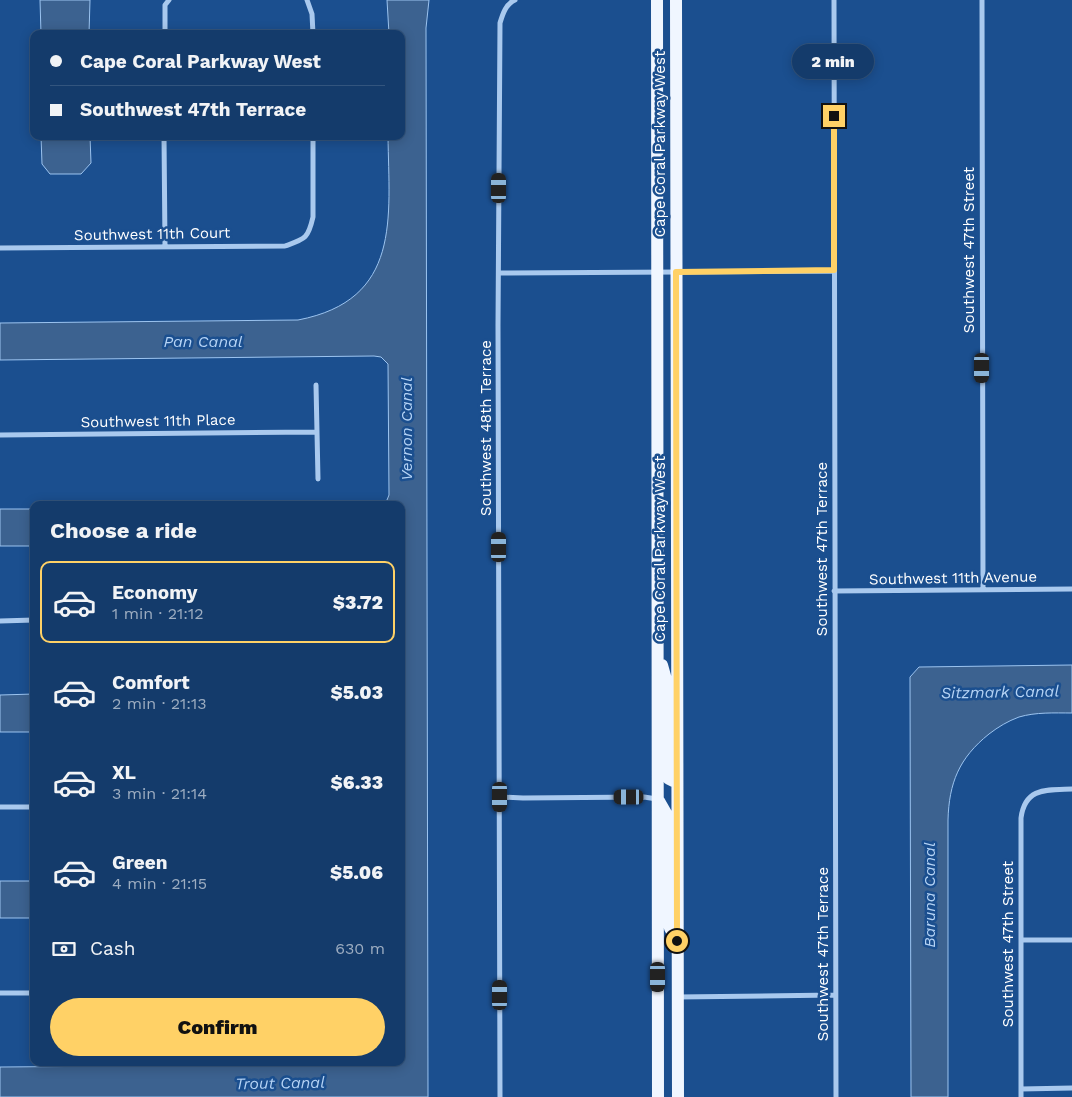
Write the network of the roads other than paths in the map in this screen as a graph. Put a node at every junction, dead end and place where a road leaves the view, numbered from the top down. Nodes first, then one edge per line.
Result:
1 (169, 0) edge
2 (307, 0) edge
3 (657, 0) edge
4 (676, 0) edge
5 (834, 0) edge
6 (982, 0) edge
7 (513, 1) edge
8 (165, 30) edge
9 (313, 30) edge
10 (164, 140) edge
11 (313, 140) edge
12 (165, 246) junction
13 (0, 248) edge
14 (834, 270) junction
15 (657, 272) junction
16 (676, 272) junction
17 (500, 273) junction
18 (316, 385) dead end
19 (317, 432) junction
20 (0, 435) edge
21 (318, 479) dead end
22 (1072, 589) edge
23 (983, 590) junction
24 (834, 592) junction
25 (30, 620) edge
26 (0, 621) edge
27 (658, 650) junction
28 (677, 783) junction
29 (1072, 789) edge
30 (500, 797) junction
31 (658, 799) junction
32 (0, 807) edge
33 (30, 807) edge
34 (1021, 940) junction
35 (1072, 940) edge
36 (677, 941) junction
37 (0, 993) edge
38 (30, 993) edge
39 (835, 995) junction
40 (677, 997) junction
41 (1021, 1088) junction
42 (1072, 1088) edge
43 (500, 1097) edge
44 (658, 1097) edge
45 (678, 1097) edge
46 (836, 1097) edge
47 (1021, 1097) edge

1 - 8 street
2 - 9 street
3 - 15 main road, Cape Coral Parkway West
4 - 16 main road, Cape Coral Parkway West
5 - 14 street, Southwest 47th Terrace
6 - 23 street, Southwest 47th Street
7 - 17 street, Southwest 48th Terrace
10 - 12 street
11 - 12 street, Southwest 11th Court
12 - 13 street, Southwest 11th Court
14 - 16 street
14 - 24 street, Southwest 47th Terrace
15 - 16 street
15 - 17 street
15 - 27 main road, Cape Coral Parkway West
16 - 28 main road, Cape Coral Parkway West
17 - 30 street, Southwest 48th Terrace
18 - 19 street
19 - 20 street, Southwest 11th Place
19 - 21 street
22 - 23 street, Southwest 11th Avenue
23 - 24 street, Southwest 11th Avenue
24 - 39 street, Southwest 47th Terrace
25 - 26 street
27 - 28 main road
27 - 31 main road, Cape Coral Parkway West
28 - 36 main road, Cape Coral Parkway West
29 - 34 street, Southwest 47th Street
30 - 31 street
30 - 43 street, Southwest 48th Terrace
31 - 36 main road
31 - 44 main road, Cape Coral Parkway West
32 - 33 street
34 - 35 street
34 - 41 street, Southwest 47th Street
36 - 40 main road, Cape Coral Parkway West
37 - 38 street
39 - 40 street
39 - 46 street, Southwest 47th Terrace
40 - 45 main road, Cape Coral Parkway West
41 - 42 street
41 - 47 street, Southwest 47th Street

